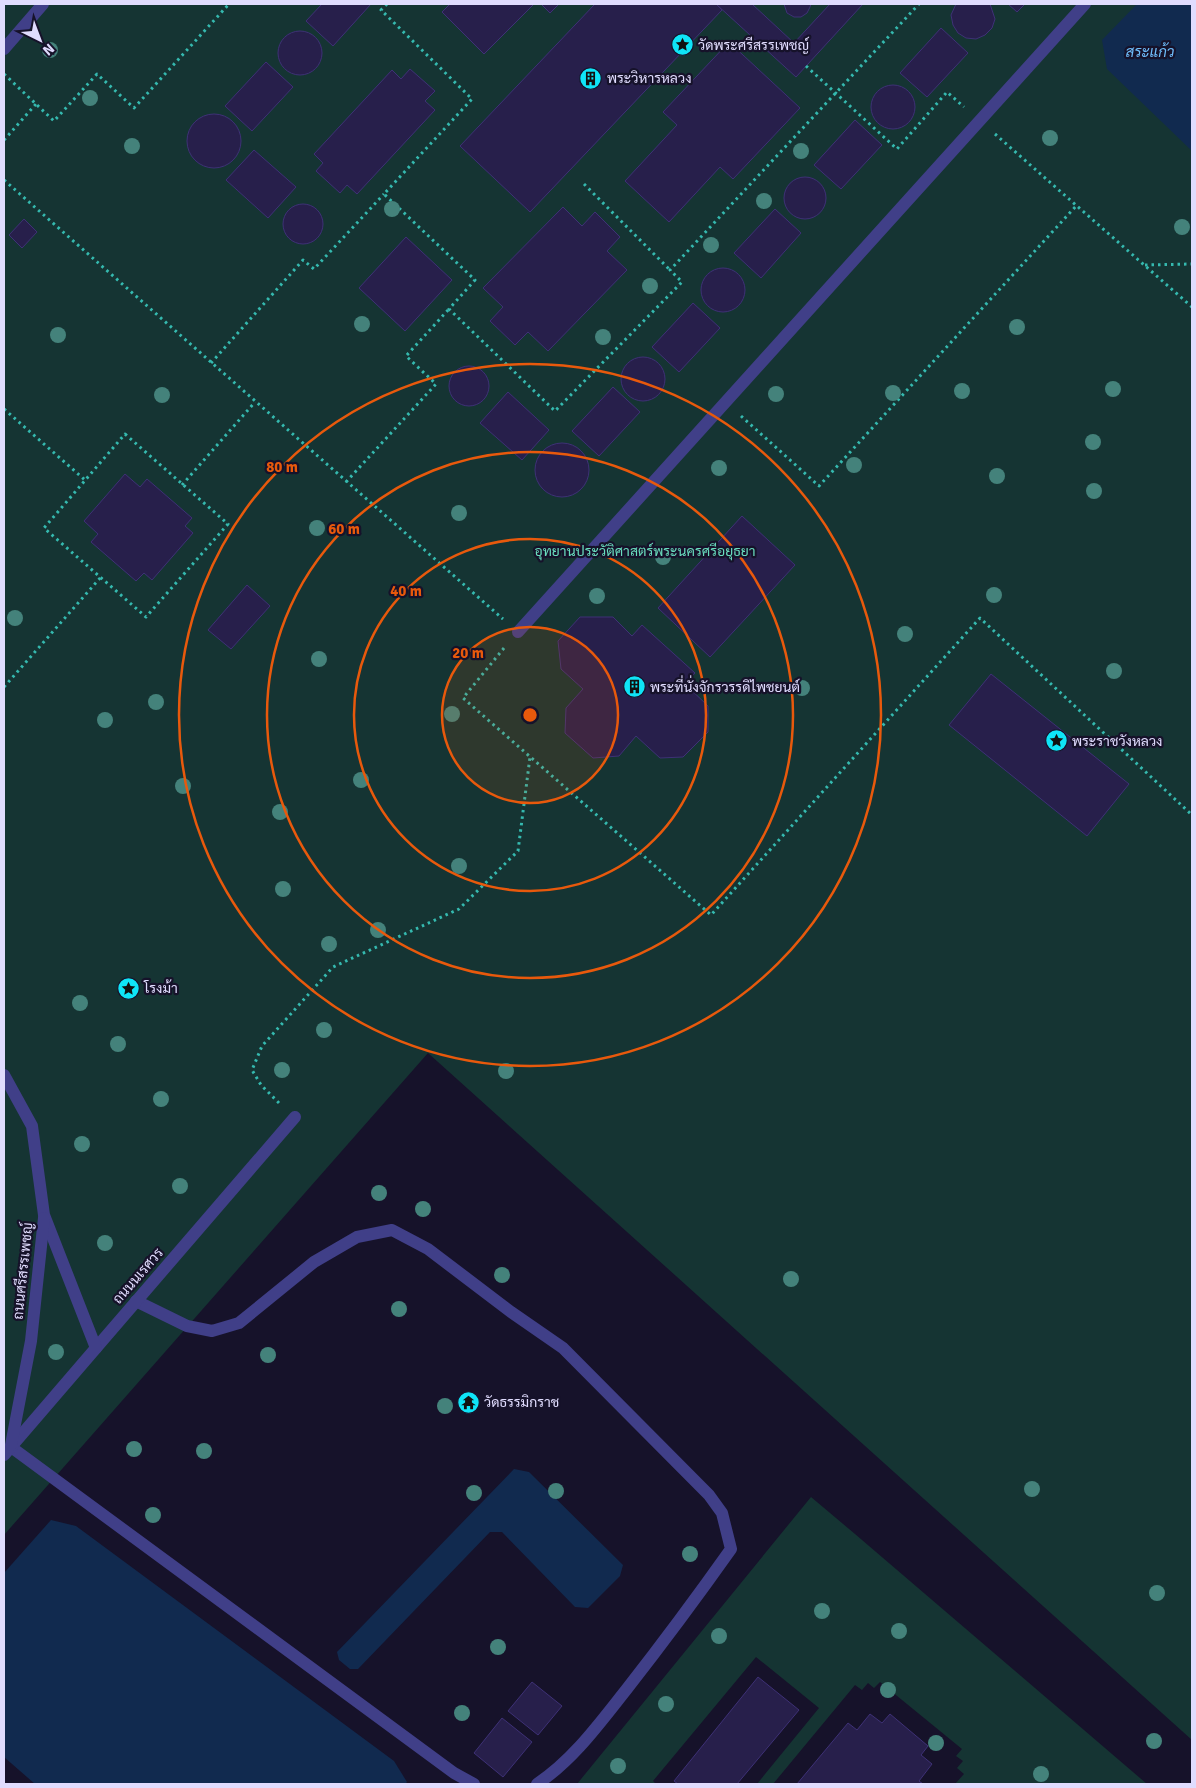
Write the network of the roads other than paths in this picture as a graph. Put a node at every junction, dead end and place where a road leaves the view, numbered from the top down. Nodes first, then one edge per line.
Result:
1 (43, 4) edge
2 (1085, 4) edge
3 (4, 49) edge
4 (518, 632) road end
5 (4, 1075) edge
6 (295, 1118) road end
7 (44, 1215) junction
8 (136, 1301) junction
9 (96, 1348) junction
10 (7, 1451) edge
11 (474, 1784) edge
12 (538, 1784) edge

1 - 3 street
2 - 4 street
5 - 7 street, ถนนศรีสรรเพชญ์
6 - 8 street, ถนนนเรศวร
7 - 9 street, ถนนศรีสรรเพชญ์
7 - 10 street, ถนนศรีสรรเพชญ์
8 - 9 street, ถนนนเรศวร
8 - 12 street
9 - 10 street, ถนนนเรศวร
10 - 11 street

